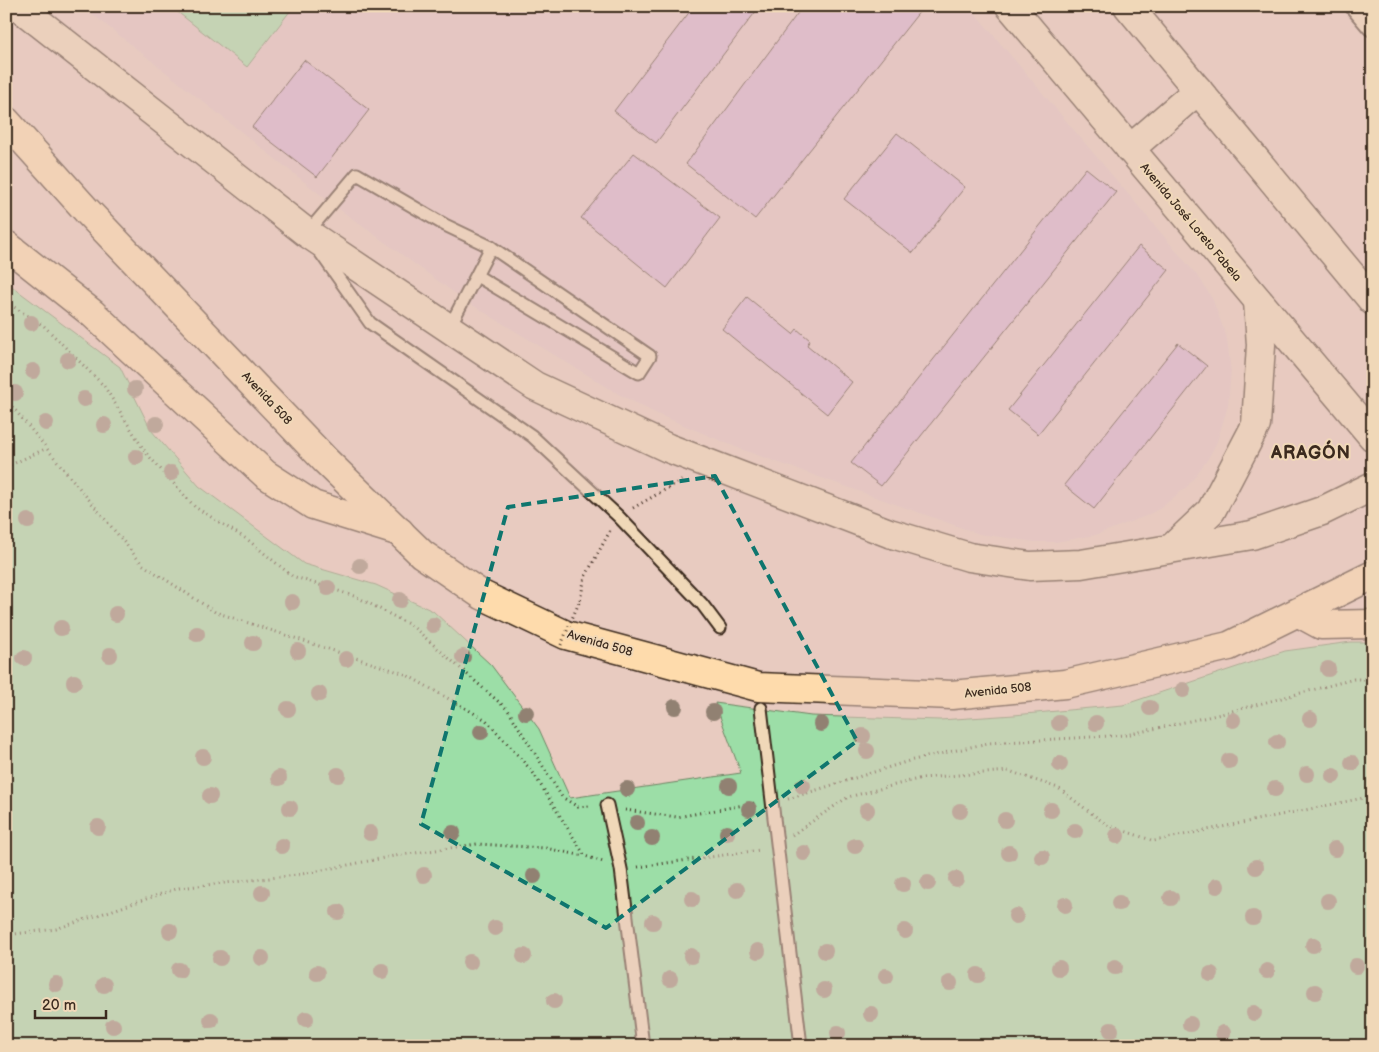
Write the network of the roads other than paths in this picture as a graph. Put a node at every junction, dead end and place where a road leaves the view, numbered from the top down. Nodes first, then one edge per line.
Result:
1 (18, 6) edge
2 (1010, 6) edge
3 (1128, 6) edge
4 (1357, 6) edge
5 (1373, 24) edge
6 (1198, 90) junction
7 (6, 121) edge
8 (1130, 149) junction
9 (307, 233) junction
10 (6, 245) edge
11 (490, 247) junction
12 (477, 276) junction
13 (1258, 300) junction
14 (1373, 301) edge
15 (449, 328) junction
16 (1373, 437) edge
17 (1373, 486) edge
18 (400, 532) junction
19 (1173, 547) junction
20 (1373, 575) edge
21 (1299, 613) junction
22 (1373, 624) edge
23 (720, 628) dead end
24 (760, 699) junction
25 (607, 805) road end
26 (643, 1046) edge
27 (802, 1046) edge

1 - 9 street
2 - 8 street, Avenida José Loreto Fabela
3 - 6 street
4 - 5 street
6 - 8 street
6 - 14 street
7 - 18 main road, Avenida 508
8 - 13 street, Avenida José Loreto Fabela
9 - 11 lane
9 - 15 street
9 - 23 lane
10 - 18 main road
11 - 12 lane
11 - 12 lane
12 - 15 lane
13 - 16 street, Avenida José Loreto Fabela
13 - 19 street
15 - 19 street
17 - 19 street
18 - 24 main road, Avenida 508
20 - 21 main road, Avenida 508
21 - 22 main road
21 - 24 main road, Avenida 508
24 - 27 lane
25 - 26 lane

